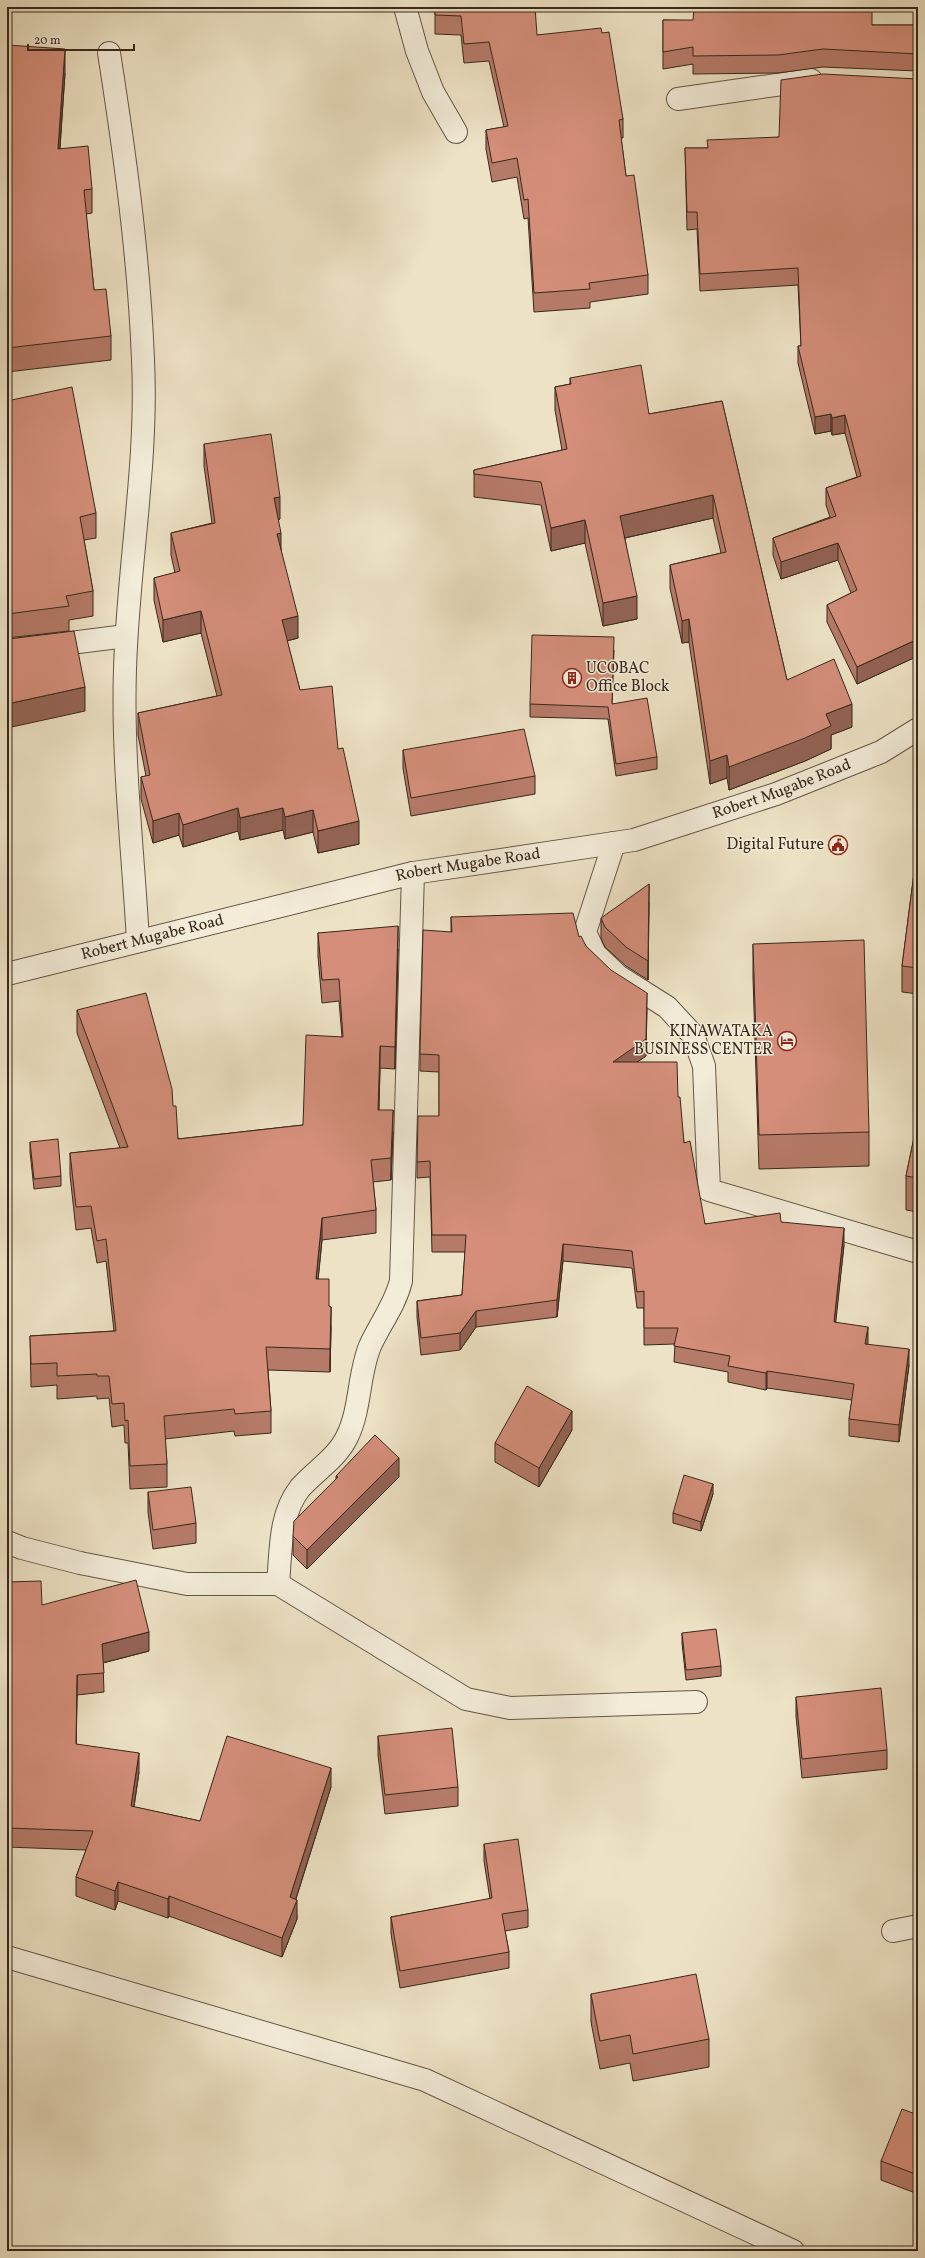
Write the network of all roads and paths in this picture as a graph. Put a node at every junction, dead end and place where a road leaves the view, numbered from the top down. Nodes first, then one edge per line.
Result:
1 (405, 7) edge
2 (109, 53) dead end
3 (829, 79) edge
4 (678, 100) dead end
5 (456, 132) dead end
6 (126, 636) junction
7 (7, 651) edge
8 (918, 729) edge
9 (614, 843) junction
10 (413, 873) junction
11 (138, 941) junction
12 (7, 974) edge
13 (918, 1252) edge
14 (7, 1542) edge
15 (278, 1584) junction
16 (696, 1702) dead end
17 (918, 1926) edge
18 (893, 1931) dead end
19 (7, 1957) edge
20 (793, 2251) edge

1 - 5 street
2 - 6 street
3 - 4 street
6 - 7 street
6 - 11 street
8 - 9 street, Robert Mugabe Road
9 - 10 street, Robert Mugabe Road
9 - 13 street
10 - 11 street, Robert Mugabe Road
10 - 15 street
11 - 12 street, Robert Mugabe Road
14 - 15 street
15 - 16 street
17 - 18 street
19 - 20 street

